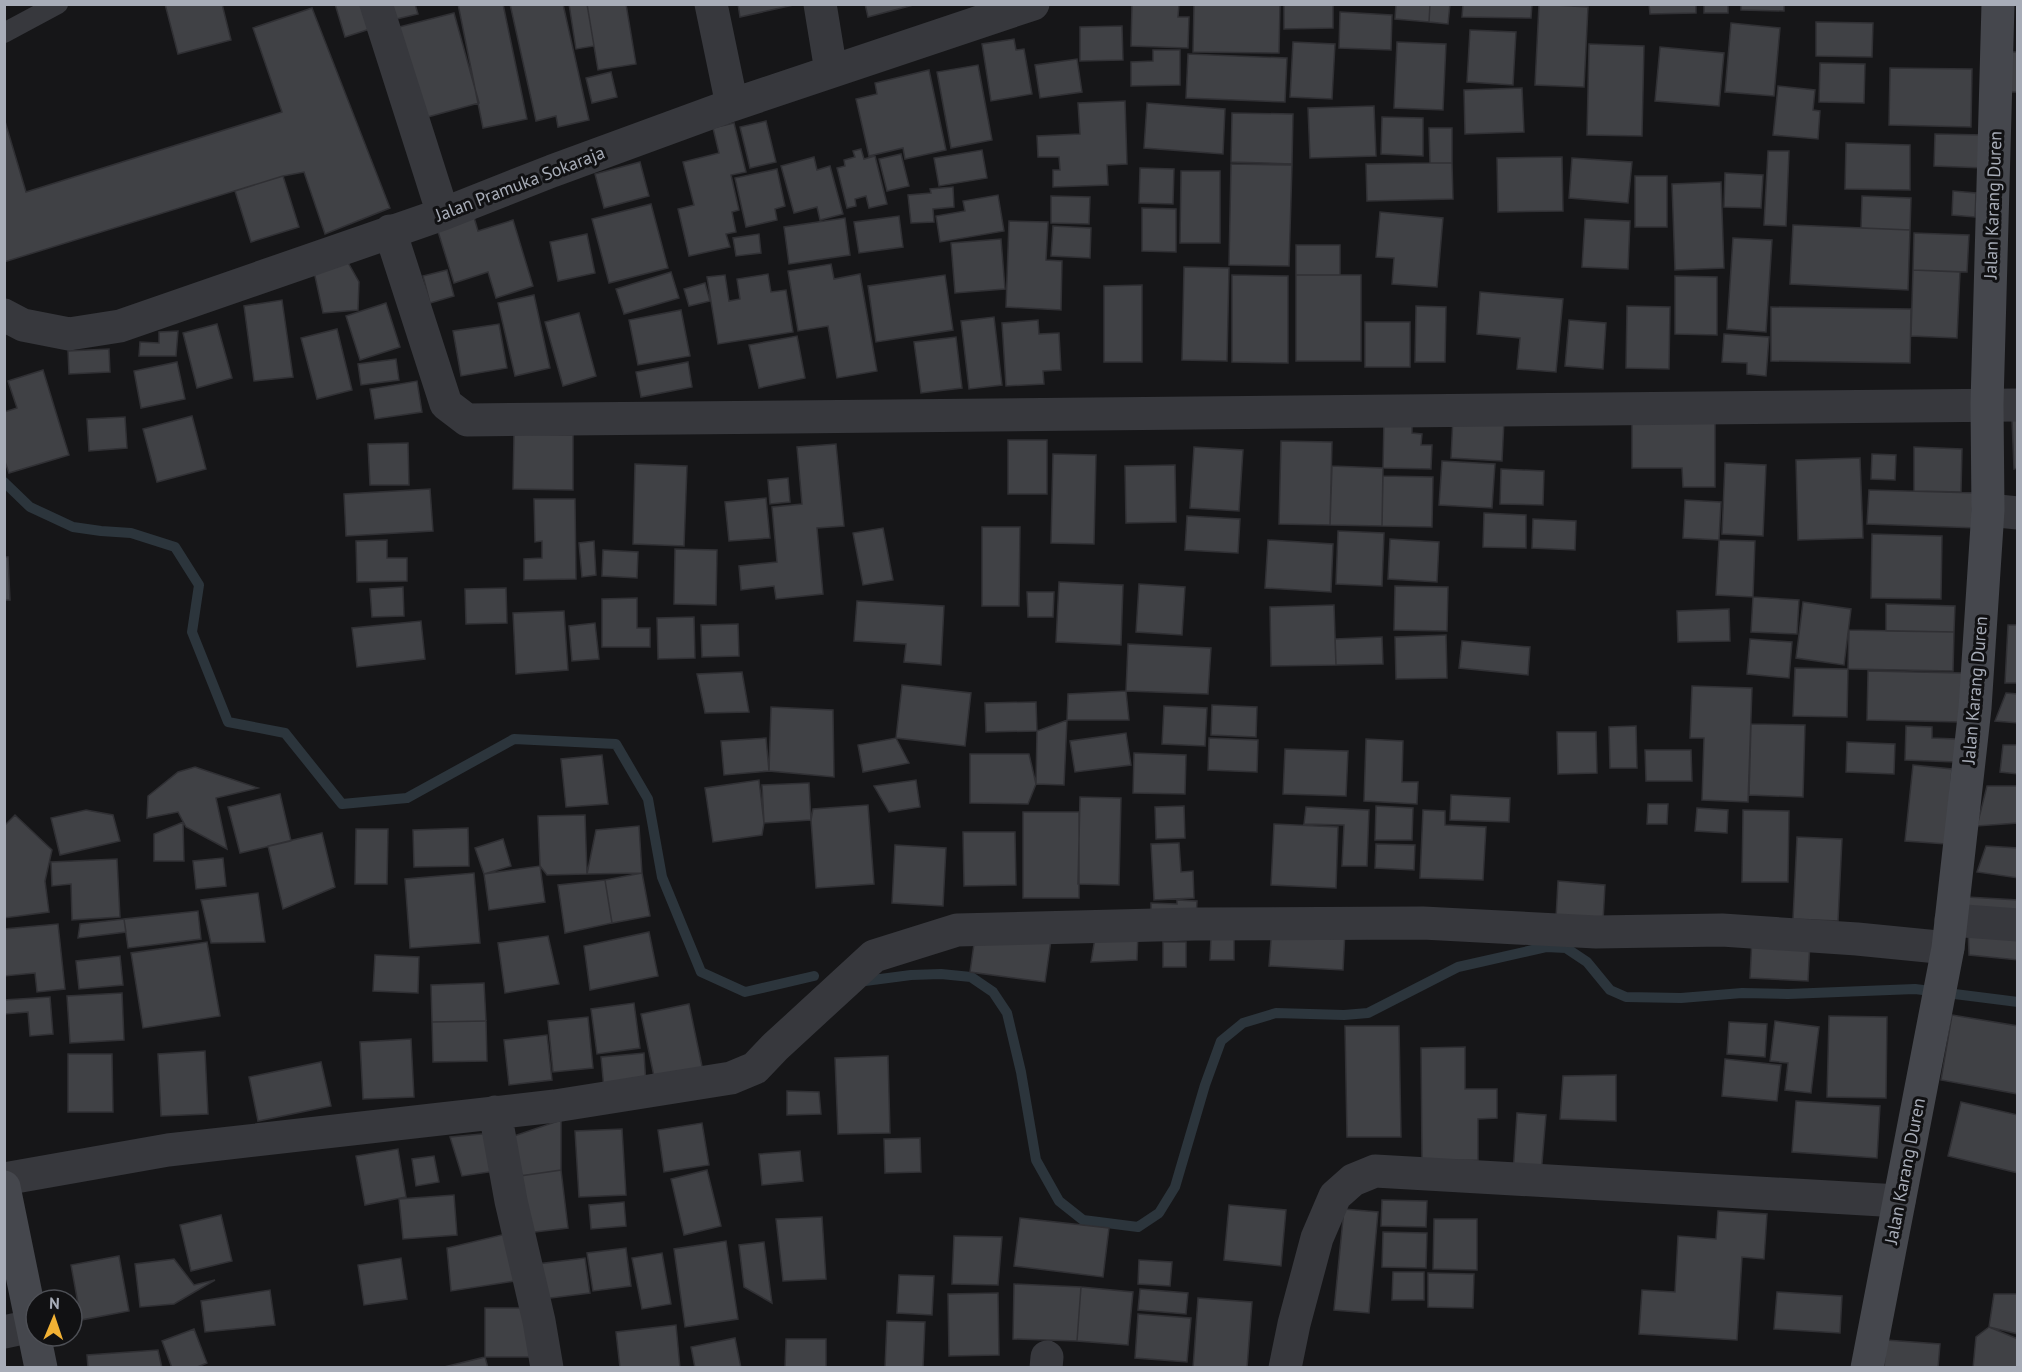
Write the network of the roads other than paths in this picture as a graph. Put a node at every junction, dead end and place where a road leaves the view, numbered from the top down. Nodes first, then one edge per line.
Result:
1 (58, 4) edge
2 (376, 4) edge
3 (711, 4) edge
4 (820, 4) edge
5 (1033, 4) edge
6 (1998, 4) edge
7 (4, 33) edge
8 (831, 70) junction
9 (732, 105) junction
10 (443, 214) junction
11 (390, 231) junction
12 (4, 315) edge
13 (2002, 404) edge
14 (2003, 512) edge
15 (2018, 925) edge
16 (1948, 942) junction
17 (495, 1112) junction
18 (4, 1179) edge
19 (4, 1187) edge
20 (1899, 1201) junction
21 (18, 1329) edge
22 (42, 1368) edge
23 (547, 1368) edge
24 (1285, 1368) edge
25 (1867, 1368) edge

1 - 7 lane
2 - 10 street
3 - 9 street
4 - 8 street
5 - 8 street, Jalan Pramuka Sokaraja
6 - 13 street, Jalan Karang Duren
8 - 9 street, Jalan Pramuka Sokaraja
9 - 10 street, Jalan Pramuka Sokaraja
10 - 11 street, Jalan Pramuka Sokaraja
11 - 12 street, Jalan Pramuka Sokaraja
11 - 13 street
13 - 14 street, Jalan Karang Duren
14 - 16 street, Jalan Karang Duren
15 - 16 street
16 - 17 street
16 - 20 street, Jalan Karang Duren
17 - 18 street
17 - 23 street
19 - 21 street
20 - 24 street
20 - 25 street, Jalan Karang Duren
21 - 22 street

